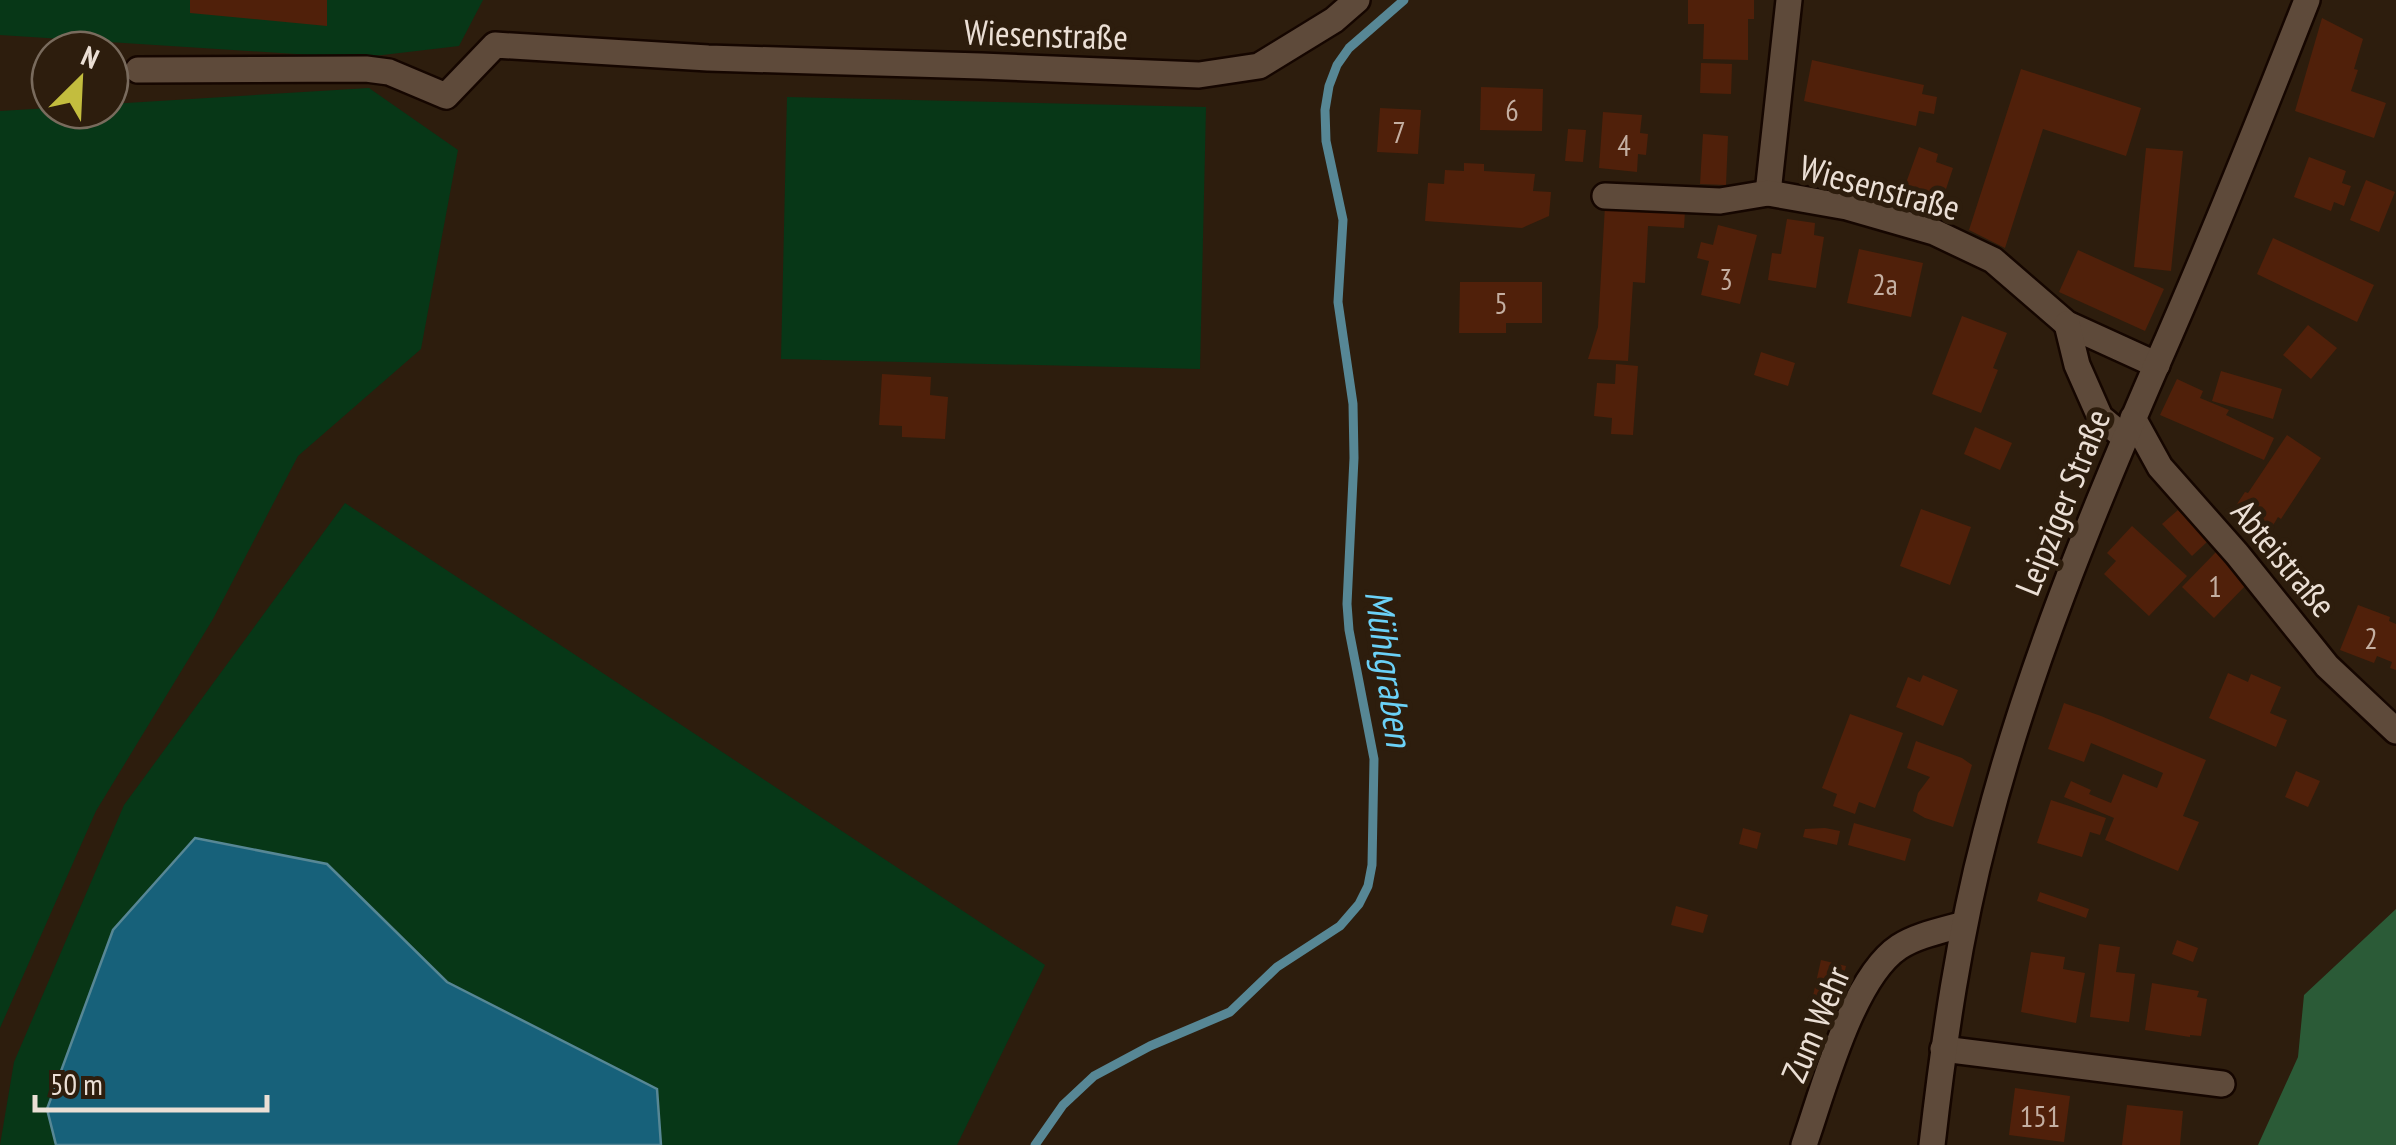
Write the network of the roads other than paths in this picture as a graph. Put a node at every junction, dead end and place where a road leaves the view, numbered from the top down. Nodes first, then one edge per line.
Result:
1 (1357, 0) edge
2 (1790, 0) edge
3 (2307, 0) edge
4 (138, 70) dead end
5 (1768, 193) junction
6 (1604, 196) dead end
7 (2067, 324) junction
8 (2157, 365) junction
9 (2129, 427) junction
10 (2396, 731) edge
11 (1964, 924) junction
12 (1943, 1049) junction
13 (2222, 1084) dead end
14 (1804, 1145) edge
15 (1932, 1145) edge

1 - 4 street, Wiesenstraße
2 - 5 street, Wiesenstraße
3 - 8 street, Leipziger Straße
5 - 6 street, Wiesenstraße
5 - 7 street, Wiesenstraße
7 - 8 street, Wiesenstraße
7 - 9 street
8 - 9 street, Leipziger Straße
9 - 10 street, Abteistraße
9 - 11 street, Leipziger Straße
11 - 12 street, Leipziger Straße
11 - 14 street, Zum Wehr
12 - 13 street
12 - 15 street, Leipziger Straße

